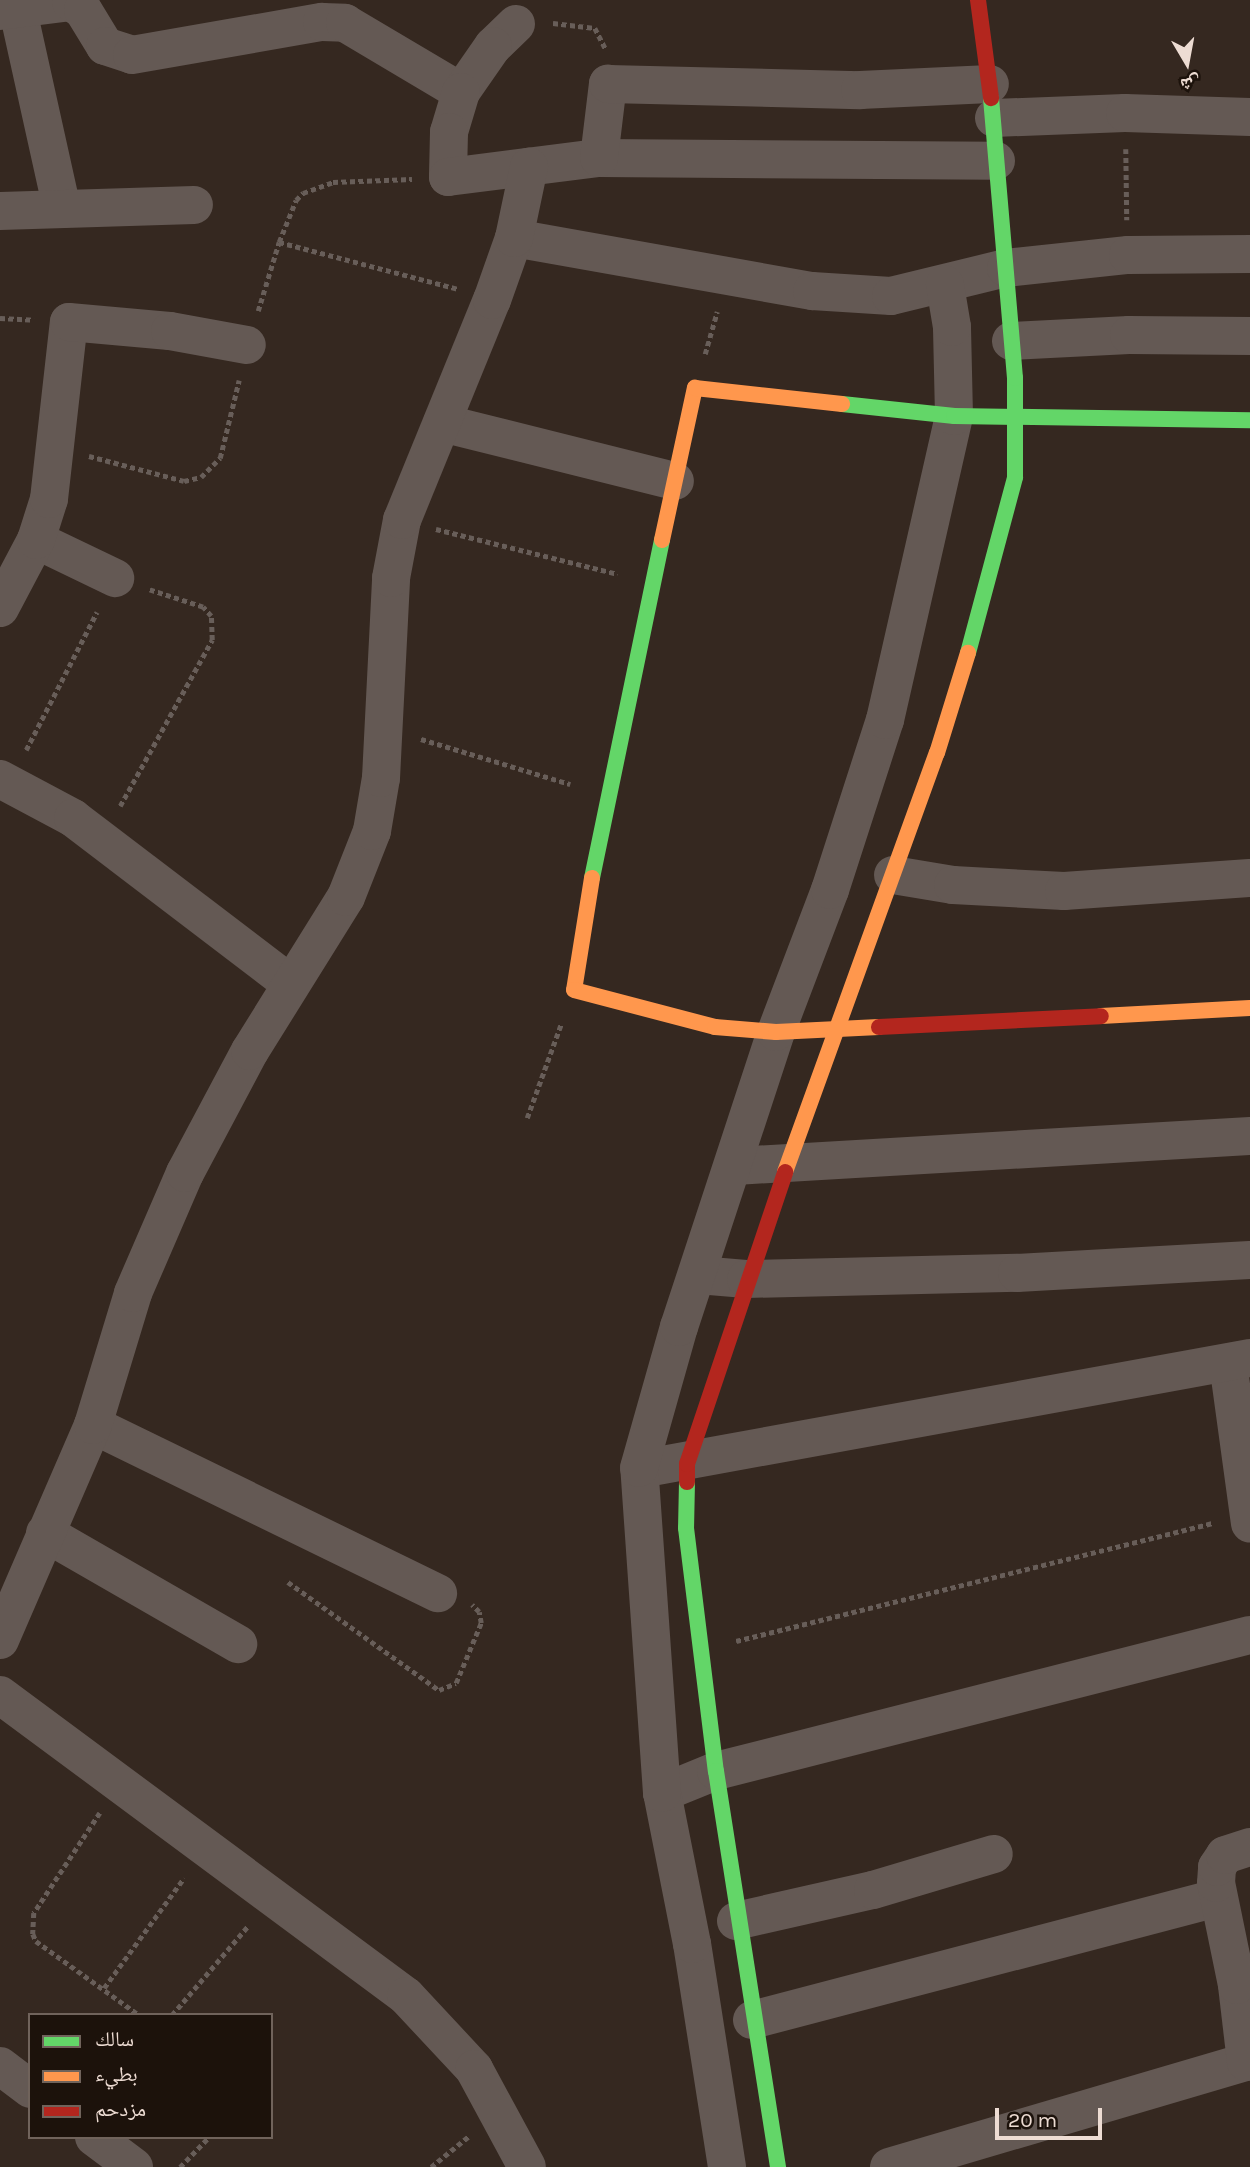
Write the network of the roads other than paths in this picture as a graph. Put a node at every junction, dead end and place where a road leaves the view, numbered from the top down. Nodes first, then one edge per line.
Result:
1 (978, 0) edge
2 (8, 8) edge
3 (516, 24) road end
4 (461, 92) junction
5 (992, 101) junction
6 (1250, 117) edge
7 (600, 158) junction
8 (996, 162) junction
9 (529, 167) junction
10 (194, 205) dead end
11 (62, 209) junction
12 (0, 211) edge
13 (514, 238) junction
14 (1250, 254) edge
15 (1006, 268) junction
16 (945, 285) junction
17 (1250, 336) edge
18 (1011, 341) junction
19 (247, 345) road end
20 (1017, 415) junction
21 (954, 416) junction
22 (1250, 421) edge
23 (442, 423) junction
24 (675, 481) junction
25 (36, 540) junction
26 (115, 578) road end
27 (0, 608) edge
28 (5, 781) edge
29 (893, 875) junction
30 (1250, 878) edge
31 (291, 984) junction
32 (1250, 1008) edge
33 (834, 1031) junction
34 (776, 1032) junction
35 (1250, 1136) edge
36 (787, 1163) junction
37 (735, 1166) junction
38 (1250, 1260) edge
39 (698, 1275) junction
40 (746, 1279) junction
41 (1239, 1360) edge
42 (93, 1425) junction
43 (687, 1464) junction
44 (639, 1468) junction
45 (1249, 1519) edge
46 (45, 1533) junction
47 (438, 1593) road end
48 (1250, 1635) edge
49 (0, 1640) edge
50 (238, 1644) dead end
51 (0, 1695) edge
52 (716, 1771) junction
53 (662, 1793) junction
54 (1250, 1847) edge
55 (994, 1854) dead end
56 (1218, 1898) junction
57 (736, 1922) junction
58 (1243, 1983) edge
59 (752, 2020) junction
60 (0, 2066) edge
61 (28, 2087) edge
62 (97, 2139) edge
63 (134, 2167) edge
64 (527, 2167) edge
65 (727, 2167) edge
66 (778, 2167) edge
67 (890, 2167) edge

1 - 5 street
2 - 4 street
2 - 11 street
3 - 4 street
4 - 9 street
5 - 6 street
5 - 7 street
5 - 8 street
7 - 8 street
7 - 9 street
8 - 15 street
9 - 13 street
10 - 11 street
11 - 12 street
13 - 16 street
13 - 23 street
14 - 15 street
15 - 16 street
15 - 18 street
16 - 21 street
17 - 18 street
18 - 20 street
19 - 25 street
20 - 21 street
20 - 22 street
20 - 29 street
21 - 24 street
21 - 34 street
23 - 24 street
23 - 31 street
24 - 34 street
25 - 26 street
25 - 27 street
28 - 31 street
29 - 30 street
29 - 33 street
31 - 42 street
32 - 33 street
33 - 34 street
33 - 36 street
34 - 37 street
35 - 36 street
36 - 37 street
36 - 40 street
37 - 39 street
38 - 40 street
39 - 40 street
39 - 44 street
40 - 43 street
41 - 43 street
41 - 45 street
42 - 46 street
42 - 47 street
43 - 44 street
43 - 52 street
44 - 53 street
46 - 49 street
46 - 50 street
48 - 52 street
51 - 64 street
52 - 53 street
52 - 57 street
53 - 65 street
54 - 56 street
55 - 57 street
56 - 58 street
56 - 59 street
57 - 59 street
58 - 67 street
59 - 66 street
60 - 61 street
62 - 63 street

